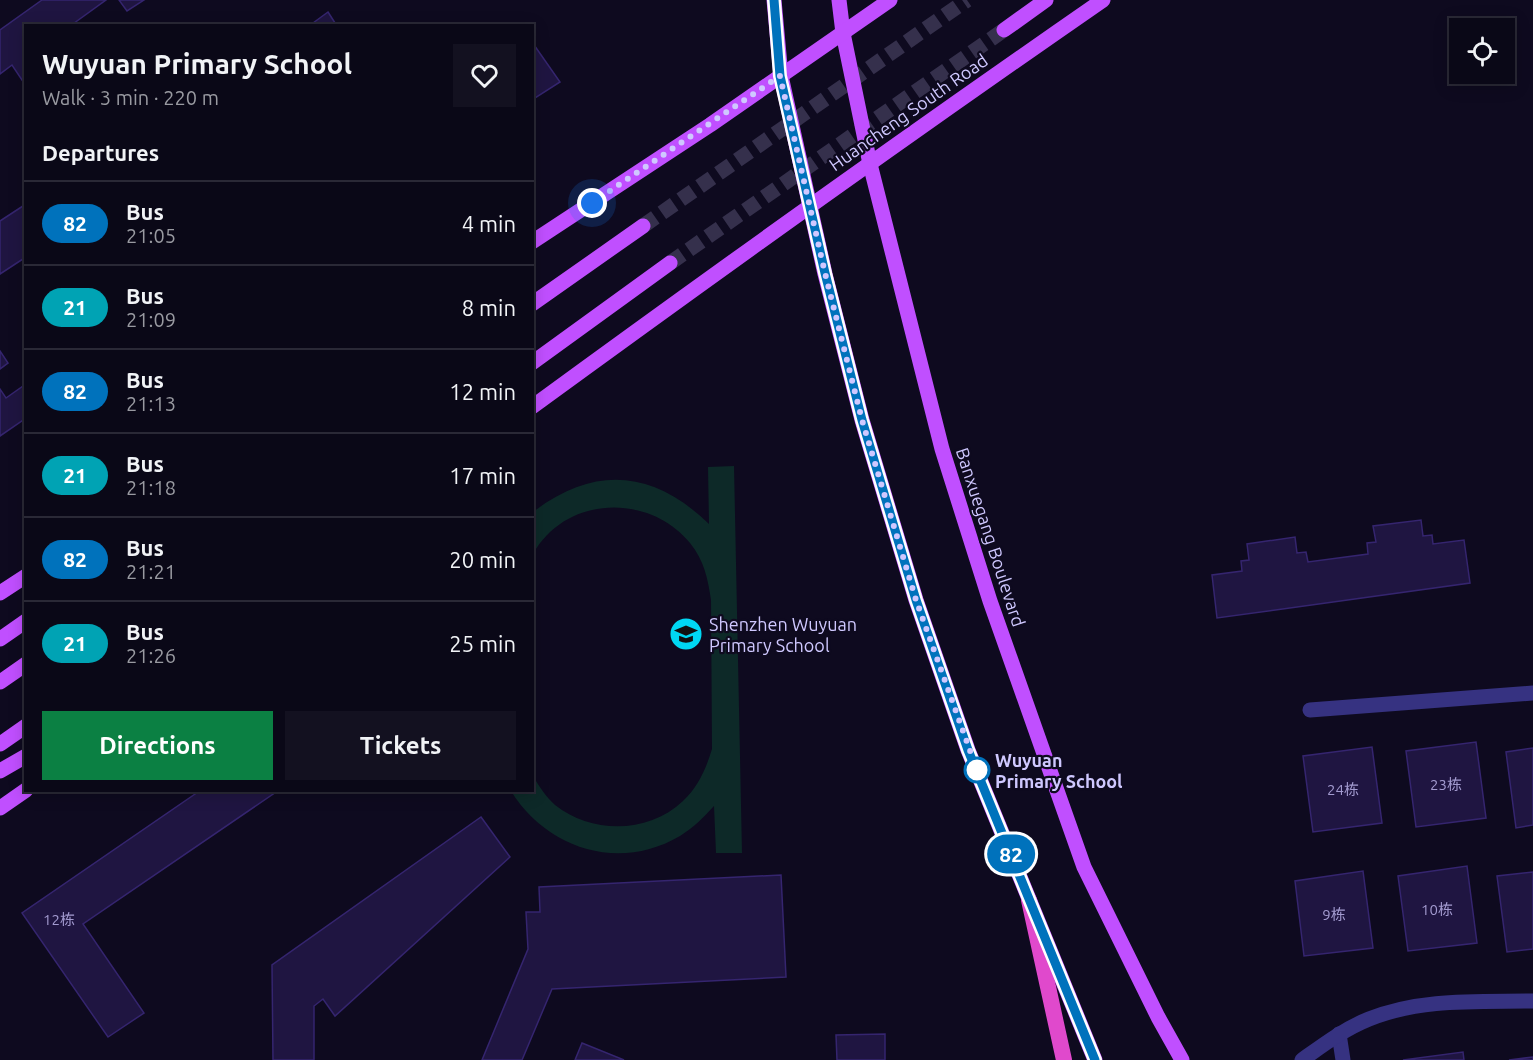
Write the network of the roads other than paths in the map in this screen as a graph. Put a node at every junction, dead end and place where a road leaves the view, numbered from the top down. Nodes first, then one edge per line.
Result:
1 (774, 0) edge
2 (839, 0) edge
3 (891, 0) edge
4 (1046, 0) edge
5 (1103, 0) edge
6 (1004, 30) tunnel mouth
7 (843, 33) junction
8 (780, 76) junction
9 (870, 164) junction
10 (809, 205) junction
11 (643, 226) tunnel mouth
12 (534, 241) edge
13 (670, 263) tunnel mouth
14 (534, 303) edge
15 (534, 362) edge
16 (534, 406) edge
17 (24, 577) edge
18 (0, 593) edge
19 (24, 622) edge
20 (0, 639) edge
21 (24, 665) edge
22 (0, 682) edge
23 (1533, 693) edge
24 (1310, 710) dead end
25 (24, 727) edge
26 (0, 744) edge
27 (24, 757) edge
28 (0, 771) edge
29 (24, 791) edge
30 (0, 808) edge
31 (1029, 900) junction
32 (1533, 1001) edge
33 (1339, 1034) junction
34 (1064, 1060) edge
35 (1095, 1060) edge
36 (1182, 1060) edge
37 (1302, 1060) edge
38 (1343, 1060) edge

1 - 8 main road
2 - 7 main road, Banxuegang Boulevard
3 - 7 main road
4 - 6 main road
5 - 9 main road, Huancheng South Road
7 - 8 main road
7 - 9 main road, Banxuegang Boulevard
8 - 10 main road
8 - 12 main road
9 - 10 main road, Huancheng South Road
9 - 36 main road, Banxuegang Boulevard
10 - 16 main road, Huancheng South Road
10 - 31 main road
11 - 14 main road
13 - 15 main road
17 - 18 main road
19 - 20 main road
21 - 22 main road
23 - 24 lane
25 - 26 main road
27 - 28 main road
29 - 30 main road
31 - 34 highway
31 - 35 main road
32 - 33 lane
33 - 37 lane
33 - 38 lane

